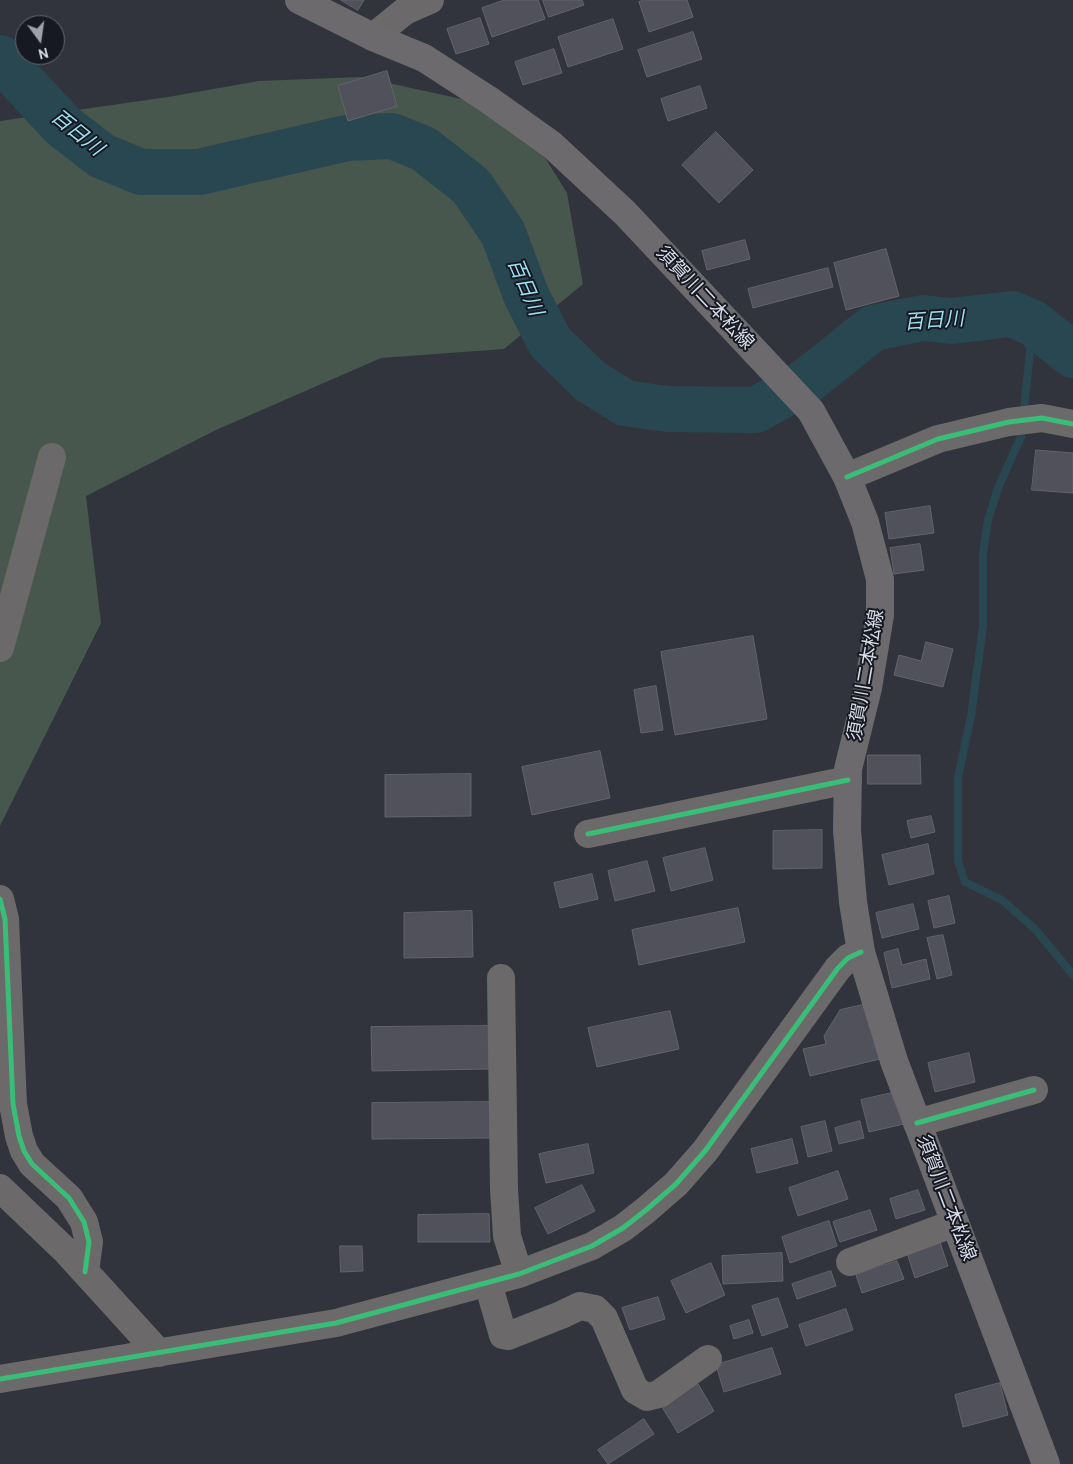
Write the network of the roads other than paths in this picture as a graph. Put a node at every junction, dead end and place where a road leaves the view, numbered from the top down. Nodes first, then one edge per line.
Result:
1 (299, 0) edge
2 (430, 0) edge
3 (373, 37) junction
4 (1073, 424) edge
5 (52, 457) dead end
6 (847, 477) junction
7 (0, 648) edge
8 (848, 780) junction
9 (588, 834) dead end
10 (0, 899) edge
11 (861, 952) junction
12 (501, 978) dead end
13 (1034, 1090) dead end
14 (917, 1123) junction
15 (0, 1188) edge
16 (955, 1223) junction
17 (850, 1262) dead end
18 (84, 1272) junction
19 (519, 1274) junction
20 (488, 1283) junction
21 (159, 1353) junction
22 (708, 1359) dead end
23 (0, 1379) edge
24 (1046, 1464) edge

1 - 3 main road, 須賀川二本松線
2 - 3 street
3 - 6 main road, 須賀川二本松線
4 - 6 street
5 - 7 street
6 - 8 main road, 須賀川二本松線
8 - 9 street
8 - 11 main road, 須賀川二本松線
10 - 18 street
11 - 14 main road, 須賀川二本松線
11 - 19 street
12 - 19 street
13 - 14 street
14 - 16 main road, 須賀川二本松線
15 - 18 street
16 - 17 street
16 - 24 main road, 須賀川二本松線
18 - 21 street
19 - 20 street
20 - 21 street
20 - 22 street
21 - 23 street

